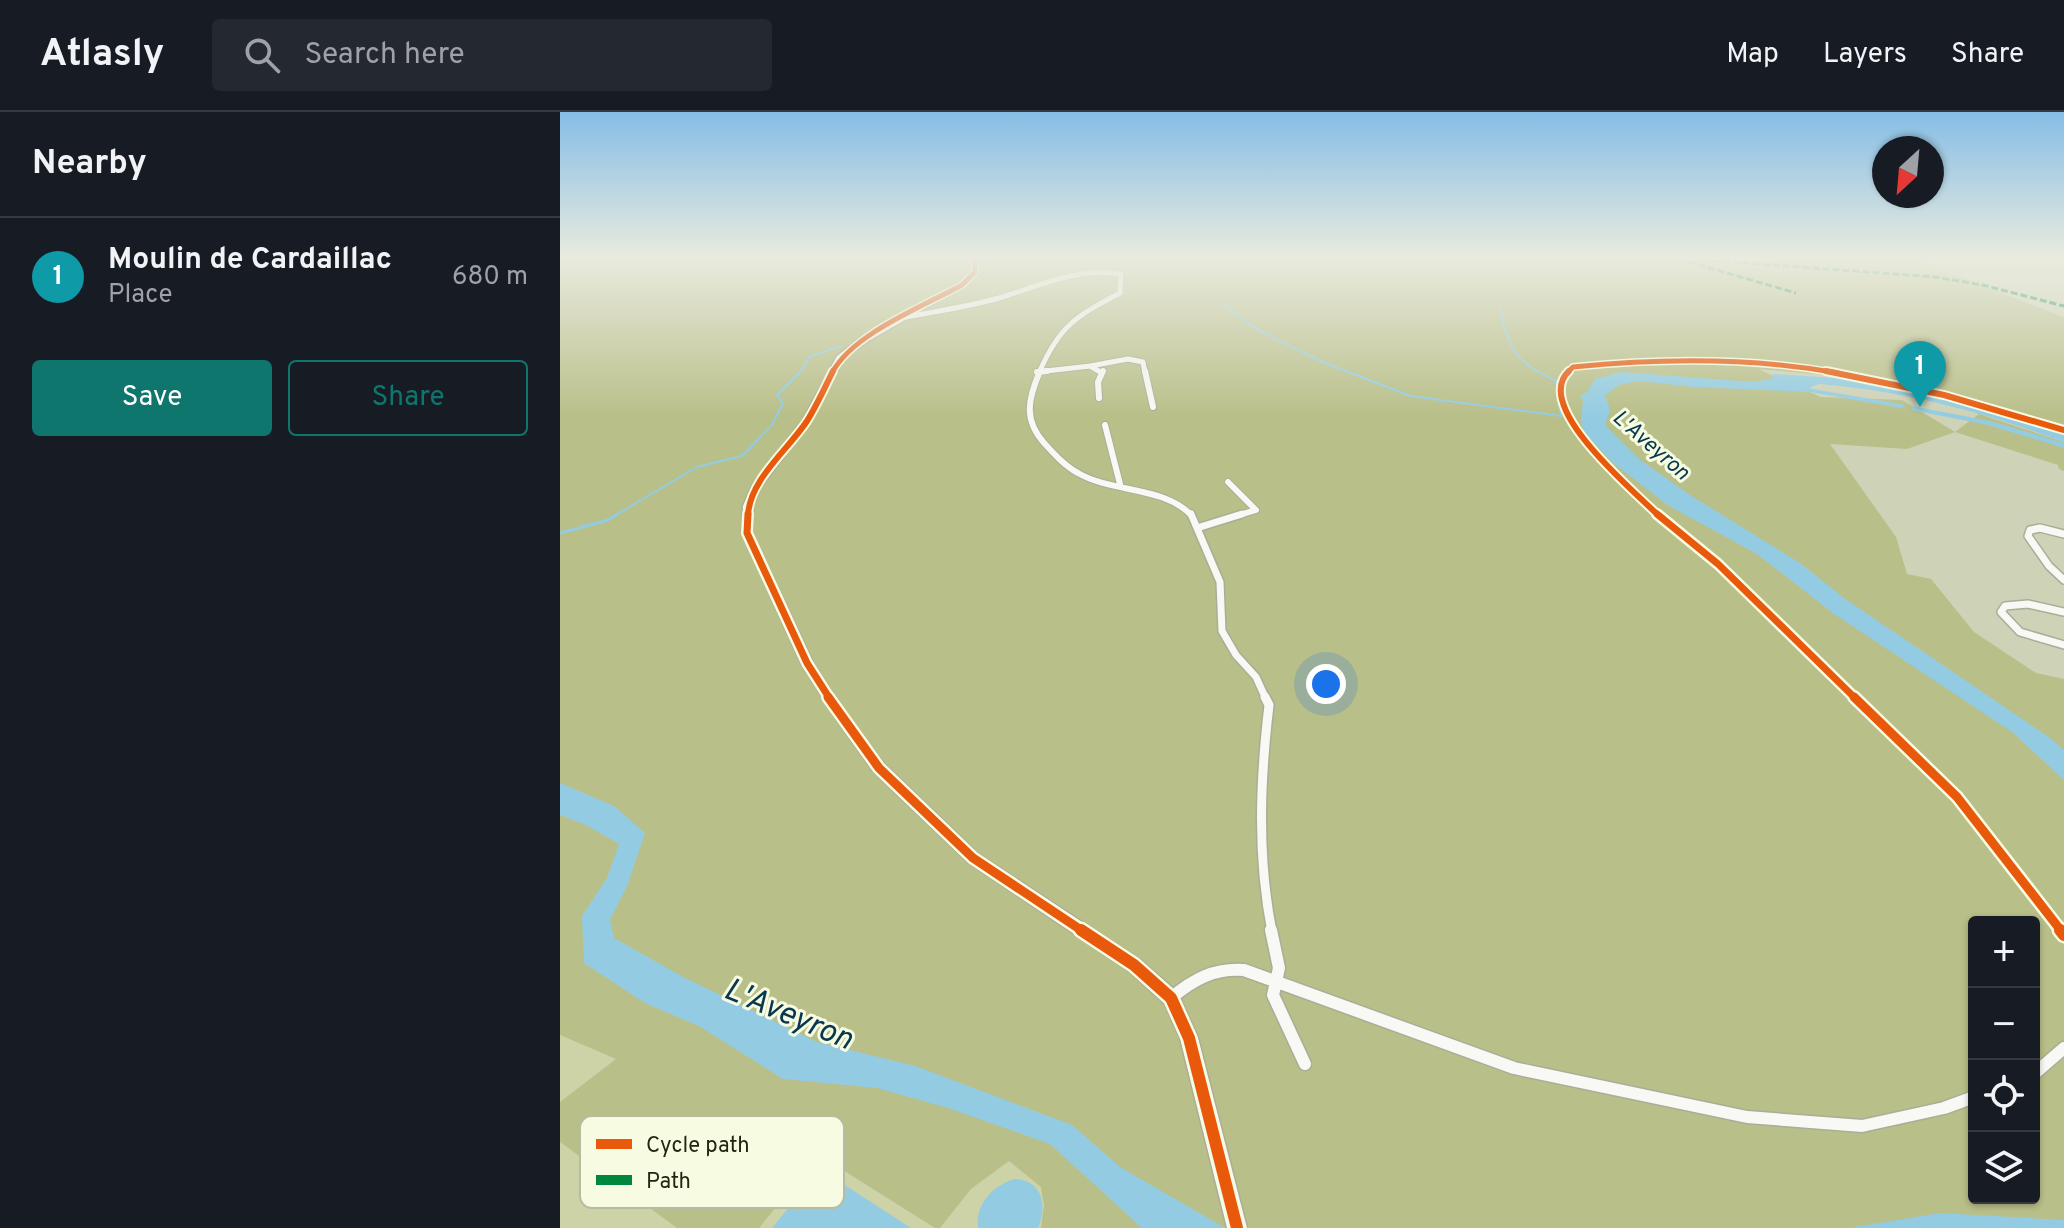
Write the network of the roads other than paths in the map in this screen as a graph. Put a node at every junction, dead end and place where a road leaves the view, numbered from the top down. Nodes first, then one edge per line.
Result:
1 (916, 311) edge
2 (937, 311) edge
3 (1085, 311) edge
4 (906, 317) junction
5 (1090, 366) junction
6 (1037, 372) junction
7 (1099, 398) dead end
8 (1153, 407) dead end
9 (1105, 425) dead end
10 (2064, 430) edge
11 (1228, 482) dead end
12 (1120, 484) junction
13 (1197, 528) junction
14 (2064, 534) edge
15 (2064, 580) edge
16 (2064, 612) edge
17 (2064, 645) edge
18 (2064, 935) edge
19 (1274, 981) junction
20 (1171, 998) junction
21 (2064, 1048) edge
22 (1305, 1064) dead end
23 (2040, 1069) edge
24 (1968, 1099) edge
25 (1237, 1228) edge

1 - 4 street
2 - 4 street
3 - 6 street
4 - 20 street
5 - 6 street
5 - 7 street
5 - 8 street
6 - 12 street
9 - 12 street
10 - 18 street
11 - 13 street
12 - 13 street
13 - 19 street
14 - 15 street
16 - 17 street
19 - 20 street
19 - 22 street
19 - 24 street
20 - 25 street
21 - 23 street

